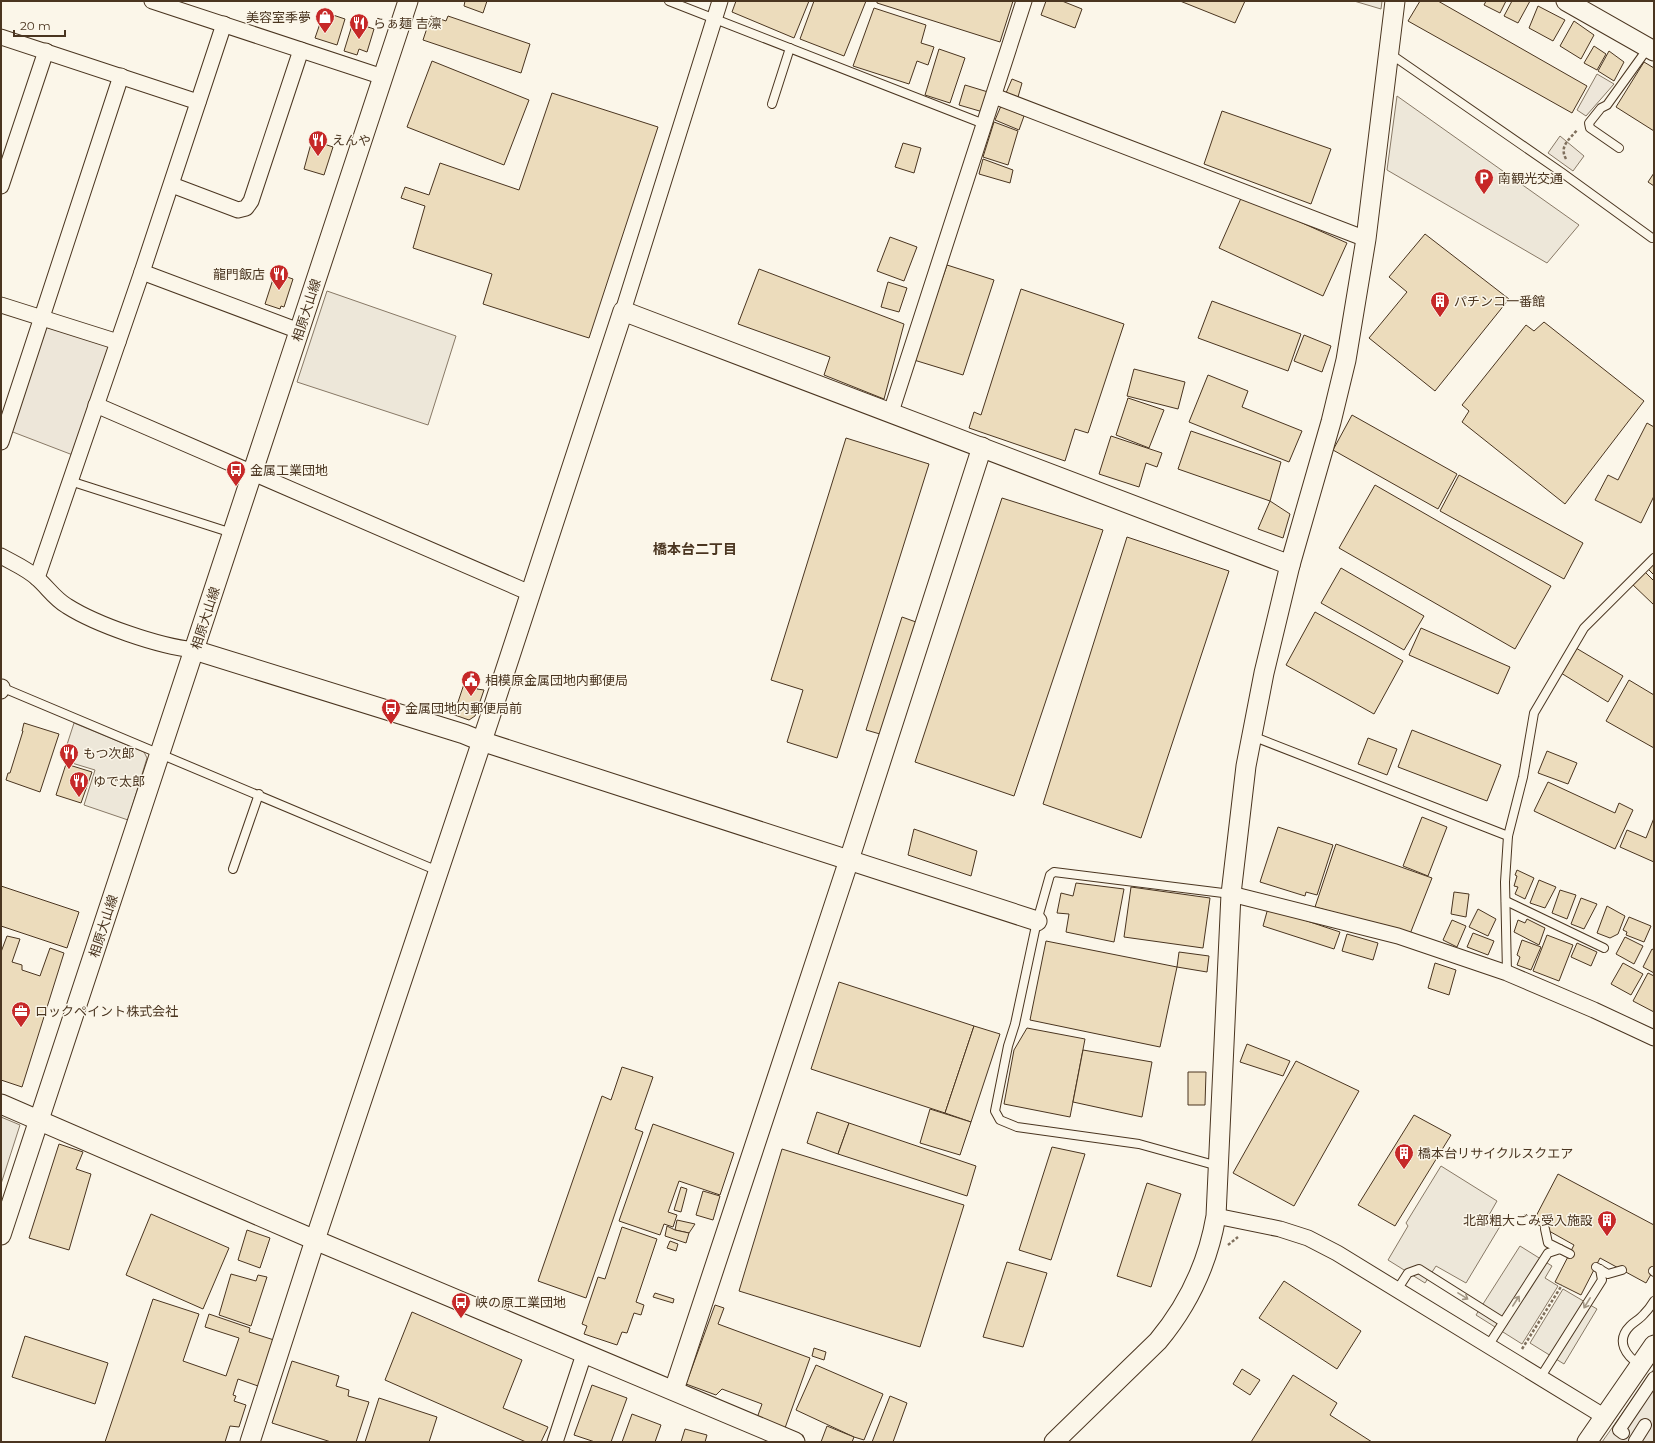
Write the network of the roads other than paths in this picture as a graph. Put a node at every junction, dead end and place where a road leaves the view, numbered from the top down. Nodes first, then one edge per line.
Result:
1 (152, 1) edge
2 (408, 1) edge
3 (669, 1) edge
4 (720, 1) edge
5 (1024, 1) edge
6 (1395, 1) edge
7 (1566, 1) edge
8 (183, 6) edge
9 (714, 19) junction
10 (224, 24) junction
11 (1, 37) edge
12 (790, 48) junction
13 (1651, 49) edge
14 (301, 50) junction
15 (46, 51) junction
16 (1388, 53) junction
17 (121, 76) junction
18 (383, 77) junction
19 (994, 96) junction
20 (198, 102) junction
21 (772, 104) dead end
22 (984, 124) junction
23 (1619, 148) dead end
24 (172, 185) junction
25 (1, 186) edge
26 (1652, 238) dead end
27 (1366, 239) junction
28 (142, 272) junction
29 (1, 305) edge
30 (623, 311) junction
31 (42, 318) junction
32 (299, 330) junction
33 (118, 342) junction
34 (96, 405) junction
35 (891, 412) junction
36 (1, 442) edge
37 (982, 447) junction
38 (253, 473) junction
39 (70, 481) junction
40 (232, 533) junction
41 (1, 556) edge
42 (1654, 558) edge
43 (1290, 565) junction
44 (37, 578) junction
45 (530, 593) junction
46 (194, 650) junction
47 (1, 688) edge
48 (1252, 736) junction
49 (481, 741) junction
50 (160, 752) junction
51 (259, 794) junction
52 (1508, 836) junction
53 (849, 860) junction
54 (233, 868) dead end
55 (438, 871) junction
56 (1232, 894) junction
57 (1506, 901) junction
58 (1037, 921) junction
59 (1604, 948) dead end
60 (1507, 973) junction
61 (1654, 1038) edge
62 (1, 1104) edge
63 (39, 1120) junction
64 (1218, 1166) junction
65 (1216, 1216) junction
66 (1545, 1229) dead end
67 (1, 1235) edge
68 (315, 1240) junction
69 (1560, 1249) junction
70 (1570, 1254) dead end
71 (1622, 1270) dead end
72 (1397, 1290) junction
73 (1654, 1301) edge
74 (1503, 1322) junction
75 (1654, 1345) edge
76 (1488, 1346) junction
77 (584, 1354) junction
78 (1640, 1365) junction
79 (1540, 1378) junction
80 (1654, 1378) edge
81 (674, 1390) junction
82 (1605, 1417) junction
83 (1640, 1422) junction
84 (1632, 1439) edge
85 (250, 1442) edge
86 (555, 1442) edge
87 (795, 1442) edge
88 (1054, 1442) edge
89 (1587, 1442) edge

1 - 8 street
2 - 18 street, 相原大山線
3 - 9 lane
4 - 9 street
5 - 19 street
6 - 16 street
7 - 13 street
8 - 10 street
9 - 12 lane
9 - 30 street
10 - 14 street
10 - 20 street
11 - 15 street
12 - 21 lane
12 - 22 lane
13 - 23 lane
14 - 18 street
14 - 24 street
15 - 17 street
15 - 25 street
16 - 26 lane
16 - 27 street
17 - 20 street
17 - 31 street
18 - 32 street, 相原大山線
19 - 22 street
19 - 27 street
20 - 24 street
22 - 35 street
24 - 28 street
27 - 43 street
28 - 32 street
28 - 33 street
29 - 31 street
30 - 35 street
30 - 45 street
31 - 33 street
31 - 36 street
32 - 38 street, 相原大山線
33 - 34 street
34 - 38 street
34 - 39 street
35 - 37 street
37 - 43 street
37 - 53 street
38 - 40 street, 相原大山線
38 - 45 street
39 - 40 lane
39 - 44 street
40 - 46 street, 相原大山線
41 - 44 street
42 - 52 lane
43 - 48 street
44 - 46 street
45 - 49 street
46 - 49 street
46 - 50 street, 相原大山線
47 - 50 lane
48 - 52 lane
48 - 56 street
49 - 53 street
49 - 55 street
50 - 51 lane
50 - 63 street, 相原大山線
51 - 54 lane
51 - 55 lane
52 - 57 lane
53 - 58 street
53 - 81 street
55 - 68 street
56 - 58 lane
56 - 60 street
56 - 64 street
57 - 59 lane
57 - 60 lane
58 - 64 lane
60 - 61 street
62 - 63 street
63 - 67 street, 相原大山線
63 - 68 street
64 - 65 street
65 - 72 street
65 - 88 street
66 - 69 lane
68 - 77 street
68 - 85 street
69 - 70 lane
74 -> 69 lane
71 -> 79 lane
72 -> 74 lane
72 - 76 street
73 - 78 lane
74 - 76 lane
75 - 78 street
76 - 79 street
77 - 81 street
77 - 86 street
78 - 82 street
79 - 82 street
80 - 83 street
81 - 87 street
82 - 89 street
83 - 84 street
83 - 84 street

